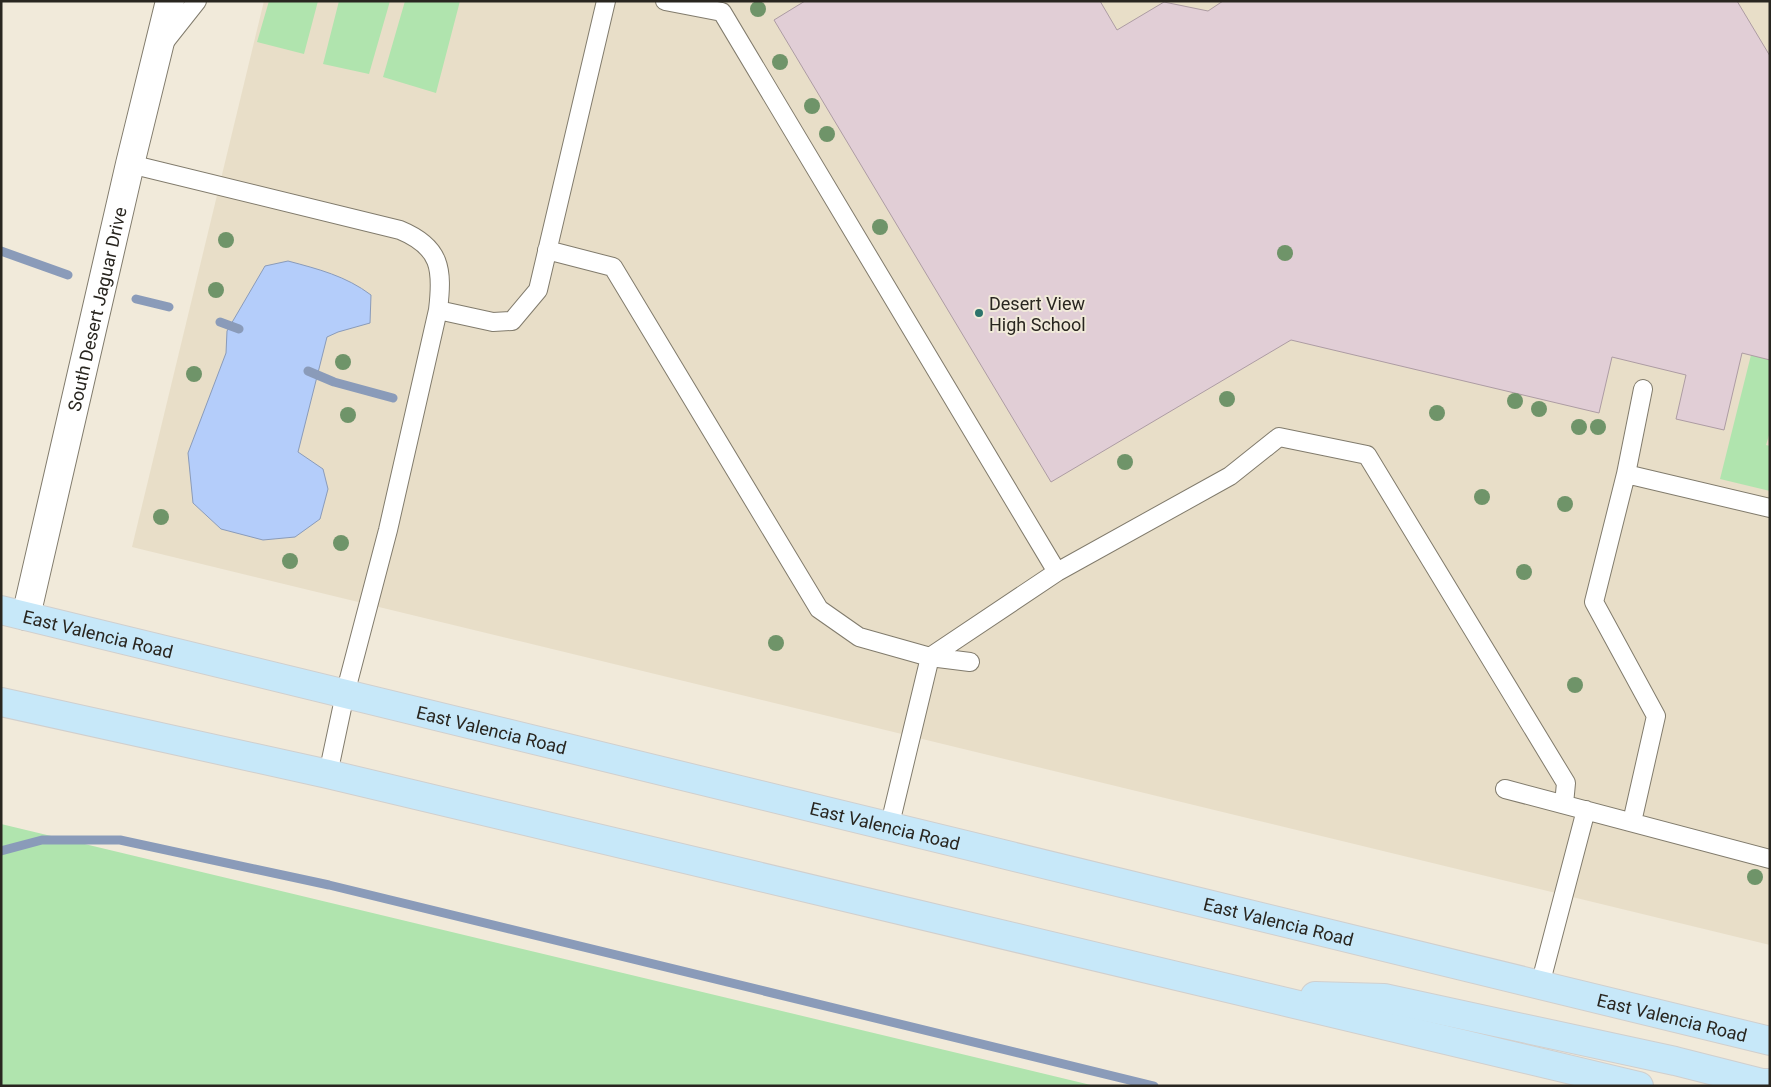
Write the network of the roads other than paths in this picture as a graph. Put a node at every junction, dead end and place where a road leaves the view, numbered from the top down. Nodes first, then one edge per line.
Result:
1 (170, 1) edge
2 (197, 1) edge
3 (606, 1) edge
4 (665, 1) edge
5 (723, 7) edge
6 (158, 50) junction
7 (130, 164) junction
8 (547, 250) junction
9 (438, 310) junction
10 (1643, 388) dead end
11 (1626, 474) junction
12 (1770, 508) edge
13 (1057, 572) junction
14 (13, 613) edge
15 (930, 657) junction
16 (970, 662) dead end
17 (345, 694) junction
18 (1, 702) edge
19 (328, 774) junction
20 (1505, 789) dead end
21 (1564, 804) junction
22 (1586, 810) junction
23 (1632, 822) junction
24 (889, 828) junction
25 (1770, 859) edge
26 (1540, 985) junction
27 (1264, 995) junction
28 (1768, 1039) edge
29 (1770, 1083) edge
30 (1639, 1086) edge

1 - 6 street, South Desert Jaguar Drive
2 - 6 lane
3 - 8 lane
4 - 5 lane
5 - 13 lane
6 - 7 street, South Desert Jaguar Drive
7 - 9 lane
7 - 14 street, South Desert Jaguar Drive
8 - 9 lane
8 - 15 lane
9 - 17 lane
10 - 11 lane
11 - 12 lane
11 - 23 lane
13 - 15 lane
13 - 21 lane
14 - 17 main road, East Valencia Road
15 - 16 lane
15 - 24 lane
17 - 19 lane
17 - 24 main road, East Valencia Road
18 - 19 main road
19 - 27 main road
20 - 21 lane
21 - 22 lane
22 - 23 lane
22 - 26 lane
23 - 25 lane
24 - 26 main road, East Valencia Road
26 - 28 main road, East Valencia Road
27 - 29 main road
27 - 30 main road

